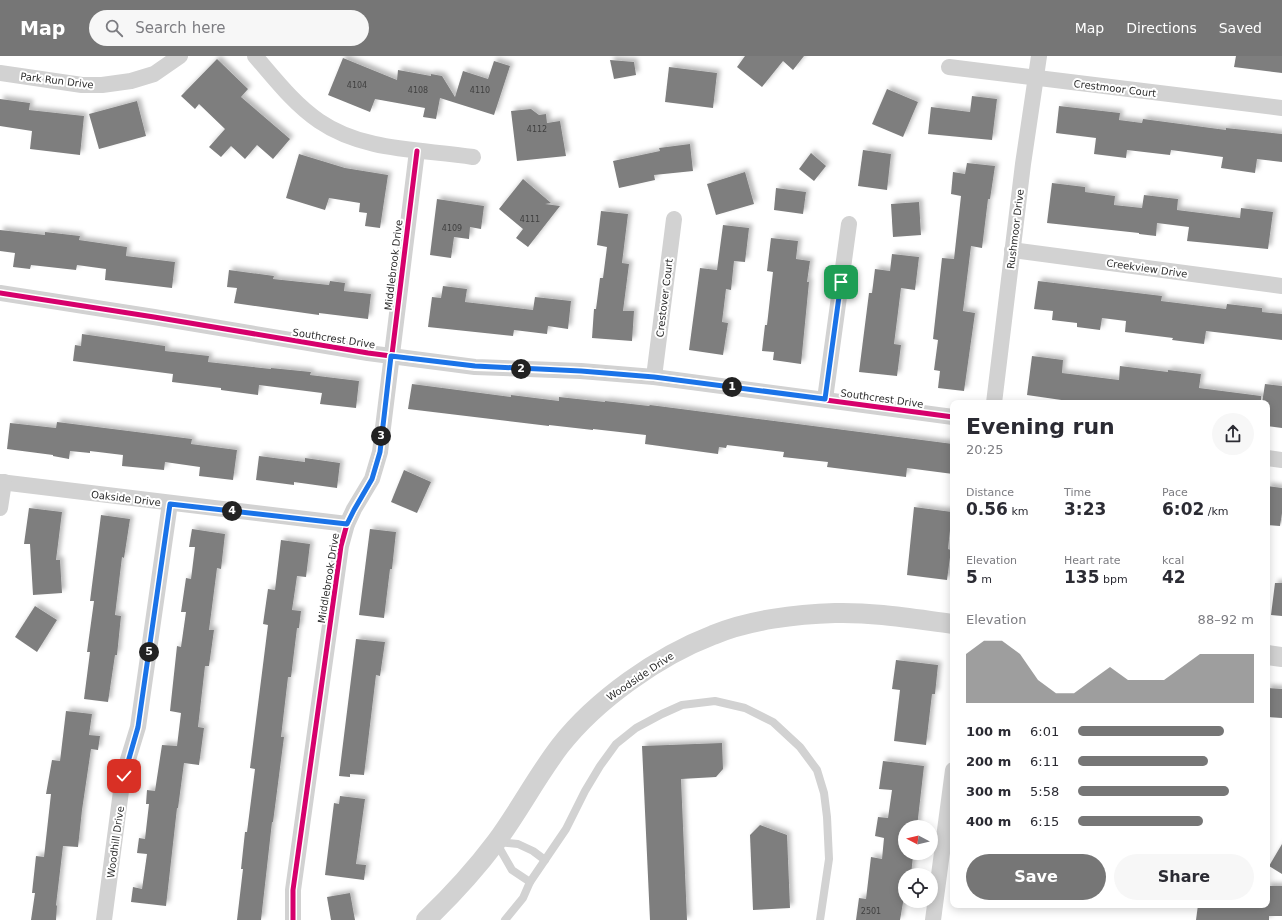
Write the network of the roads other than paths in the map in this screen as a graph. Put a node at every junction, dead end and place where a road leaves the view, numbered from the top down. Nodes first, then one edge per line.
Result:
1 (180, 56) edge
2 (255, 56) edge
3 (1039, 56) edge
4 (949, 67) dead end
5 (0, 73) edge
6 (1036, 78) junction
7 (1282, 108) edge
8 (417, 151) junction
9 (473, 157) dead end
10 (674, 219) dead end
11 (849, 224) dead end
12 (1012, 250) junction
13 (1282, 286) edge
14 (0, 293) edge
15 (391, 356) junction
16 (654, 377) junction
17 (825, 399) junction
18 (994, 400) edge
19 (950, 417) edge
20 (1270, 458) edge
21 (1282, 460) edge
22 (2, 482) edge
23 (170, 504) junction
24 (0, 508) edge
25 (347, 524) junction
26 (950, 624) edge
27 (1270, 656) edge
28 (1282, 657) edge
29 (950, 813) edge
30 (496, 842) junction
31 (546, 860) junction
32 (530, 882) junction
33 (934, 913) edge
34 (104, 920) edge
35 (293, 920) edge
36 (426, 920) edge
37 (505, 920) edge
38 (820, 920) edge

1 - 5 street, Park Run Drive
2 - 8 street
3 - 6 street, Rushmoor Drive
4 - 6 street, Crestmoor Court
6 - 7 street, Crestmoor Court
6 - 12 street, Rushmoor Drive
8 - 9 street
8 - 15 street, Middlebrook Drive
10 - 16 street, Crestover Court
11 - 17 street
12 - 13 street, Creekview Drive
12 - 18 street, Rushmoor Drive
14 - 15 street, Southcrest Drive
15 - 16 street, Southcrest Drive
15 - 25 street, Middlebrook Drive
16 - 17 street, Southcrest Drive
17 - 19 street, Southcrest Drive
20 - 21 street
22 - 23 street, Oakside Drive
22 - 24 street
23 - 25 street, Oakside Drive
23 - 34 street, Woodhill Drive
25 - 35 street, Middlebrook Drive
26 - 30 street, Woodside Drive
27 - 28 street
29 - 33 street
30 - 31 lane
30 - 32 lane
30 - 36 street, Woodside Drive
31 - 32 lane
31 - 38 lane
32 - 37 lane

